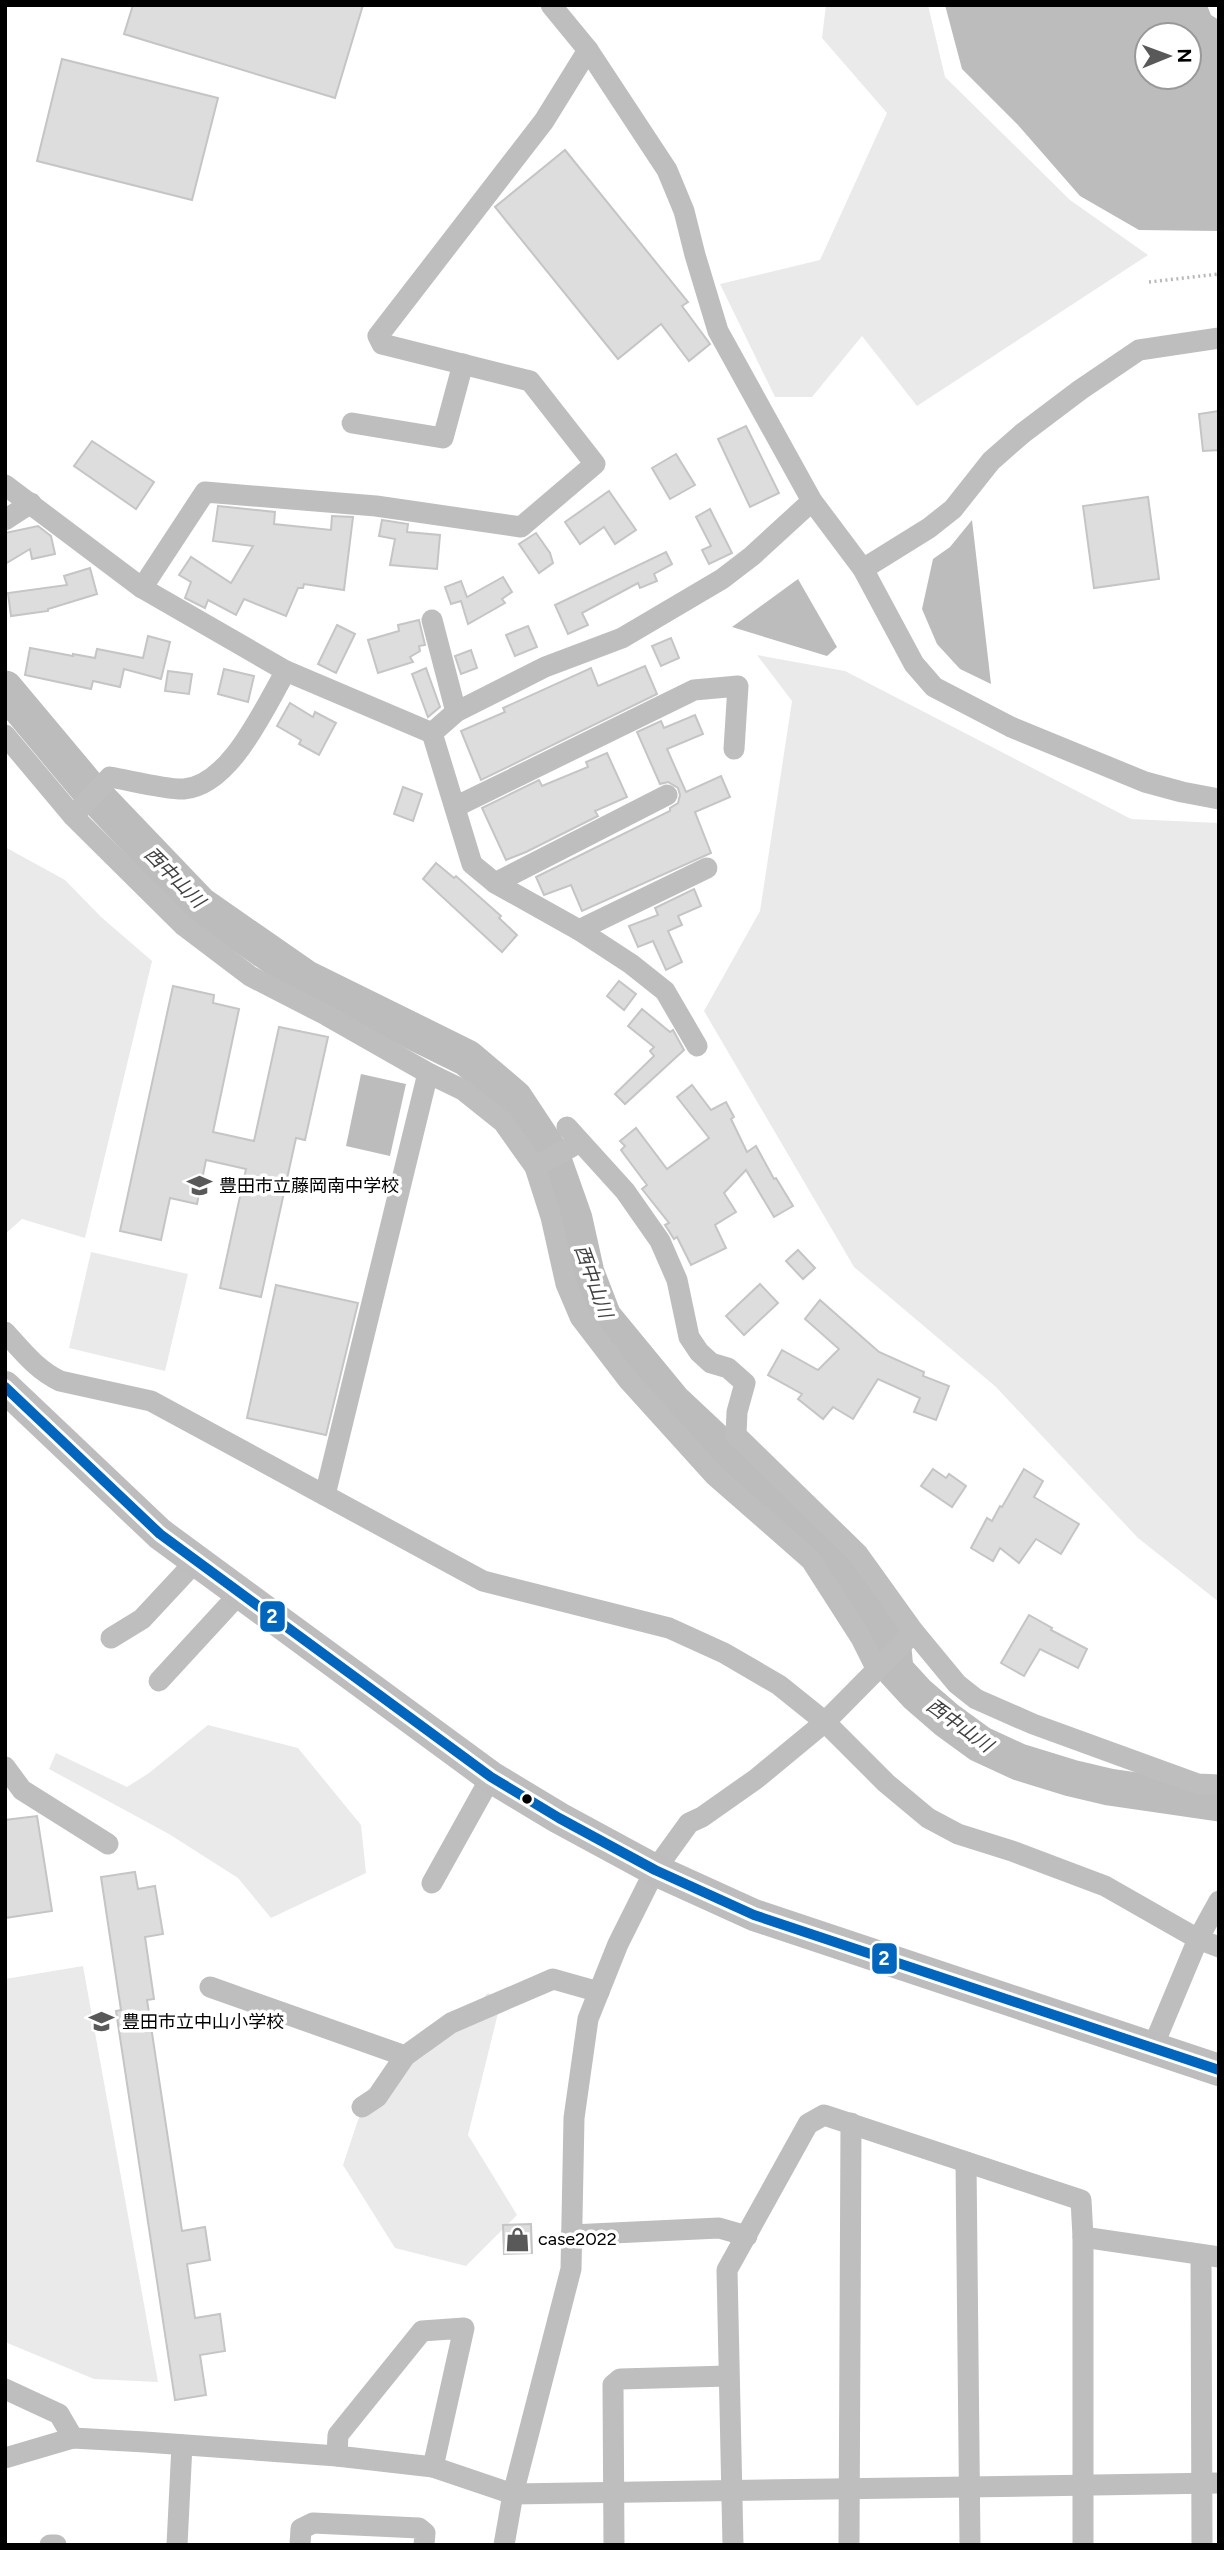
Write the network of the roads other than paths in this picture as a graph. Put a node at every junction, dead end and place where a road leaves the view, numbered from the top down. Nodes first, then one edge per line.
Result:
1 (551, 5) edge
2 (587, 50) junction
3 (1219, 338) edge
4 (463, 364) junction
5 (352, 423) dead end
6 (5, 485) edge
7 (812, 501) junction
8 (31, 503) junction
9 (5, 520) edge
10 (863, 569) junction
11 (142, 588) junction
12 (432, 620) dead end
13 (286, 671) junction
14 (456, 712) junction
15 (432, 733) junction
16 (5, 735) edge
17 (734, 749) dead end
18 (667, 794) dead end
19 (1219, 799) edge
20 (455, 807) junction
21 (77, 812) junction
22 (707, 868) dead end
23 (495, 883) junction
24 (579, 930) junction
25 (697, 1046) dead end
26 (428, 1073) junction
27 (538, 1165) junction
28 (5, 1332) edge
29 (5, 1387) edge
30 (325, 1495) junction
31 (196, 1561) junction
32 (240, 1593) junction
33 (914, 1632) junction
34 (111, 1638) dead end
35 (881, 1664) junction
36 (159, 1681) dead end
37 (825, 1722) junction
38 (5, 1767) edge
39 (491, 1777) junction
40 (1219, 1784) edge
41 (108, 1844) dead end
42 (655, 1870) junction
43 (432, 1883) dead end
44 (1219, 1901) edge
45 (1198, 1940) junction
46 (1219, 1947) edge
47 (211, 1987) dead end
48 (599, 1992) junction
49 (1152, 2049) junction
50 (405, 2056) junction
51 (1219, 2070) edge
52 (362, 2107) dead end
53 (851, 2123) junction
54 (966, 2162) junction
55 (571, 2235) junction
56 (747, 2236) junction
57 (1083, 2237) junction
58 (1210, 2256) edge
59 (728, 2376) junction
60 (5, 2389) edge
61 (73, 2438) junction
62 (182, 2445) junction
63 (337, 2456) junction
64 (5, 2458) edge
65 (433, 2467) junction
66 (1210, 2483) edge
67 (1082, 2485) junction
68 (970, 2487) junction
69 (849, 2489) junction
70 (733, 2491) junction
71 (513, 2494) junction
72 (613, 2494) junction
73 (50, 2545) edge
74 (56, 2545) edge
75 (177, 2545) edge
76 (300, 2545) edge
77 (424, 2545) edge
78 (504, 2545) edge
79 (614, 2545) edge
80 (733, 2545) edge
81 (849, 2545) edge
82 (970, 2545) edge
83 (1083, 2545) edge
84 (1202, 2545) edge

1 - 2 street
2 - 4 street
2 - 7 street
3 - 10 street
4 - 5 street
4 - 11 street
6 - 8 street
7 - 10 street
7 - 14 street
8 - 9 street
8 - 11 street
10 - 19 street
11 - 13 street
12 - 14 street
13 - 15 street
13 - 21 street
14 - 15 street
15 - 20 street
16 - 21 street
17 - 20 street
18 - 23 street
20 - 23 street
21 - 26 street
22 - 24 street
23 - 24 street
24 - 25 street
26 - 27 street
26 - 30 street
27 - 33 street
27 - 35 street
28 - 30 street
29 - 31 highway
30 - 37 street
31 - 32 highway
31 - 34 street
32 - 36 street
32 - 39 highway
33 - 35 street
33 - 40 street
35 - 37 street
37 - 42 street
37 - 45 street
38 - 41 street
39 - 42 highway
39 - 43 street
42 - 48 street
42 - 49 highway
44 - 45 street
45 - 46 street
45 - 49 street
47 - 50 street
48 - 50 street
48 - 55 street
49 - 51 highway
50 - 52 street
53 - 54 street
53 - 56 street
53 - 69 street
54 - 57 street
54 - 68 street
55 - 56 street
55 - 71 street
56 - 59 street
57 - 58 street
57 - 67 street
58 - 66 street
59 - 70 street
59 - 72 street
60 - 61 street
61 - 62 street
61 - 64 street
62 - 63 street
62 - 75 street
63 - 65 street
63 - 65 street
65 - 71 street
66 - 67 street
66 - 84 street
67 - 68 street
67 - 83 street
68 - 69 street
68 - 82 street
69 - 70 street
69 - 81 street
70 - 72 street
70 - 80 street
71 - 72 street
71 - 78 street
72 - 79 street
73 - 74 street
76 - 77 street

